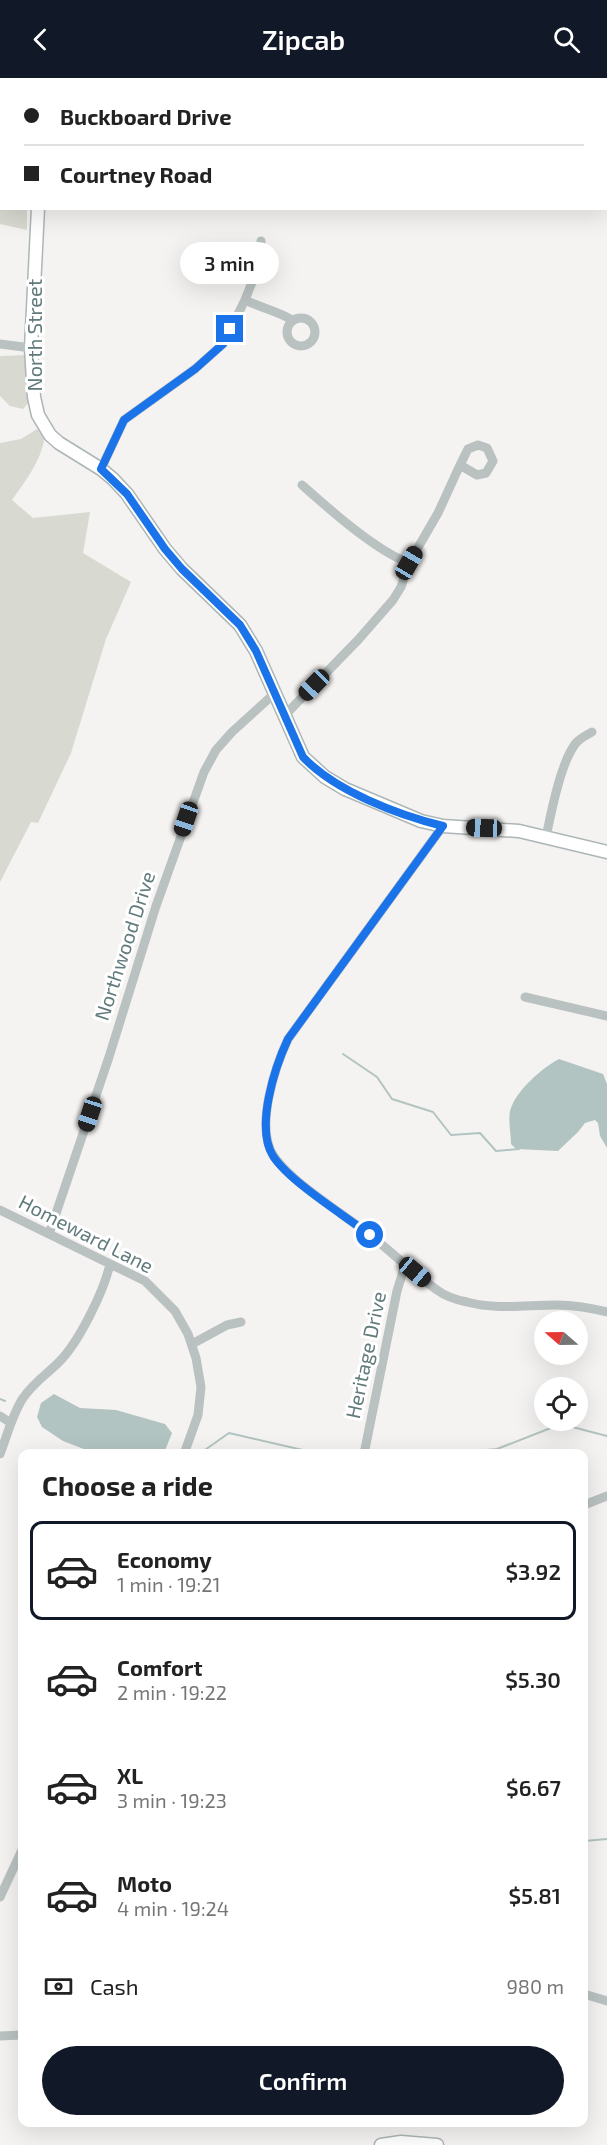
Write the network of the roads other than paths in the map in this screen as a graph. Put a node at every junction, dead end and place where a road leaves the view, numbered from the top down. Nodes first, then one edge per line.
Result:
1 (39, 210) edge
2 (261, 241) dead end
3 (245, 300) junction
4 (292, 320) dead end
5 (0, 344) edge
6 (31, 348) junction
7 (460, 465) dead end
8 (101, 469) junction
9 (302, 485) dead end
10 (409, 563) junction
11 (275, 693) junction
12 (285, 715) junction
13 (592, 732) dead end
14 (443, 826) junction
15 (546, 837) junction
16 (607, 852) edge
17 (525, 997) dead end
18 (607, 1016) edge
19 (0, 1210) edge
20 (49, 1234) junction
21 (110, 1264) junction
22 (405, 1264) junction
23 (607, 1312) edge
24 (241, 1322) dead end
25 (192, 1344) junction
26 (0, 1416) edge
27 (11, 1423) junction
28 (186, 1449) edge
29 (365, 1449) edge
30 (0, 1454) edge
31 (607, 1496) edge
32 (588, 1503) edge
33 (18, 1859) edge
34 (0, 1897) edge
35 (588, 1995) edge
36 (607, 2001) edge
37 (18, 2035) edge
38 (0, 2036) edge
39 (381, 2145) edge
40 (437, 2145) edge

1 - 6 street, North Street
2 - 3 street
3 - 4 street
3 - 8 street
5 - 6 street
6 - 8 street, North Street
7 - 10 street
8 - 11 street, North Street
9 - 10 street
10 - 12 street
11 - 12 street, North Street
11 - 20 street, Northwood Drive
12 - 14 street, North Street
13 - 15 street
14 - 15 street, North Street
14 - 22 street
15 - 16 street, North Street
17 - 18 street
19 - 20 street, Homeward Lane
20 - 21 street, Homeward Lane
21 - 25 street, Homeward Lane
21 - 27 street
22 - 23 street
22 - 29 street, Heritage Drive
24 - 25 street
25 - 28 street, Homeward Lane
26 - 27 street
27 - 30 street
31 - 32 street
33 - 34 street
35 - 36 street
37 - 38 street
39 - 40 street

